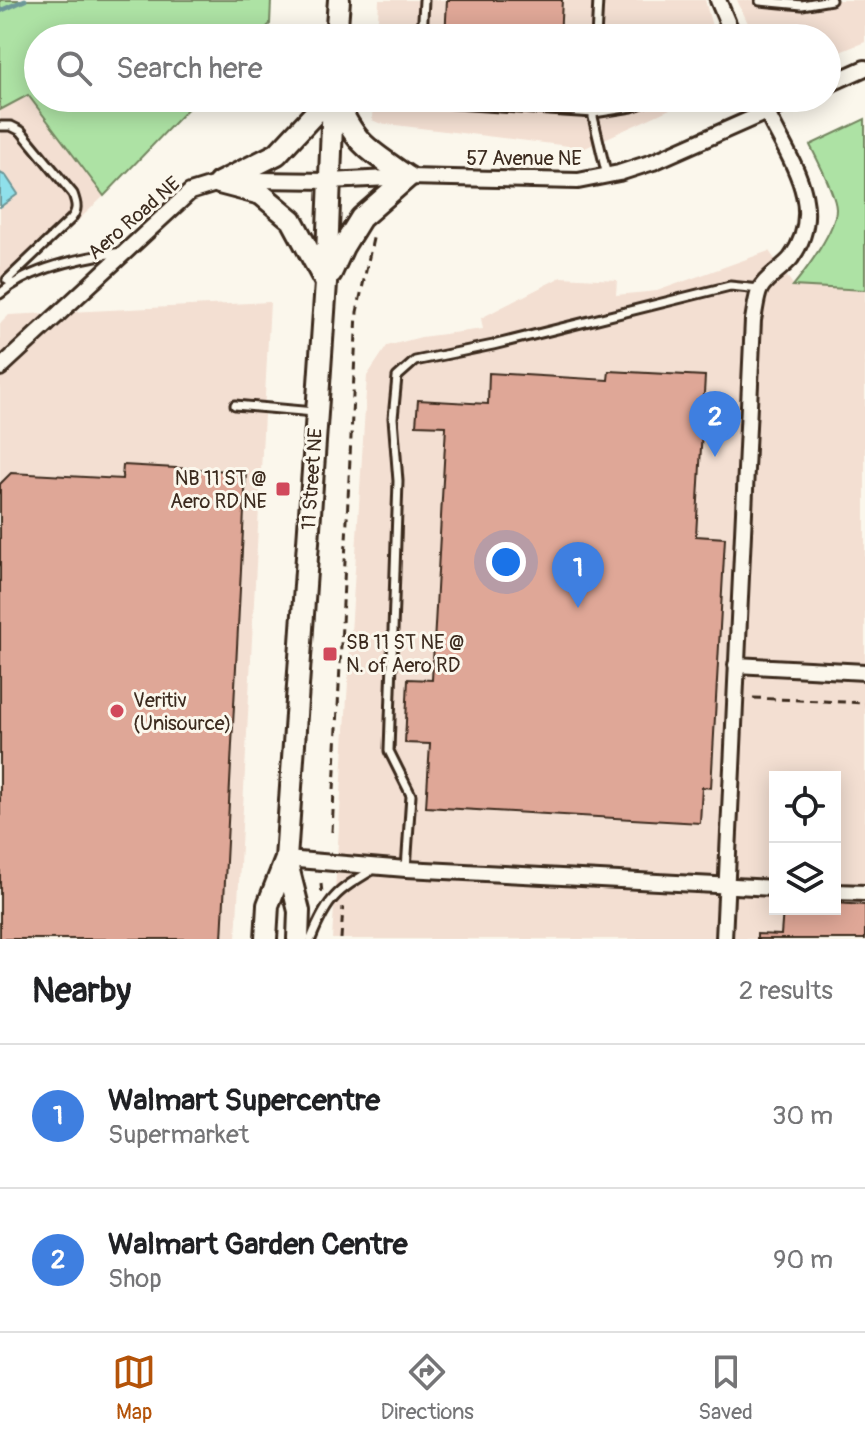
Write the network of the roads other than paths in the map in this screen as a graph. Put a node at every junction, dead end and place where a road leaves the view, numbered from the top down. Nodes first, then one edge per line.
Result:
1 (339, 0) edge
2 (424, 0) edge
3 (598, 0) edge
4 (718, 0) edge
5 (831, 0) edge
6 (760, 1) edge
7 (337, 24) edge
8 (423, 24) edge
9 (597, 24) edge
10 (728, 24) edge
11 (865, 68) edge
12 (841, 79) edge
13 (319, 112) edge
14 (332, 112) edge
15 (340, 112) edge
16 (579, 112) edge
17 (600, 112) edge
18 (749, 112) edge
19 (766, 112) edge
20 (594, 113) junction
21 (0, 126) edge
22 (607, 176) junction
23 (408, 177) junction
24 (330, 181) junction
25 (219, 183) junction
26 (125, 252) junction
27 (12, 283) junction
28 (326, 283) junction
29 (760, 289) junction
30 (0, 294) edge
31 (0, 368) edge
32 (235, 405) dead end
33 (316, 412) junction
34 (736, 665) junction
35 (865, 672) edge
36 (286, 859) junction
37 (377, 867) junction
38 (406, 869) junction
39 (725, 885) junction
40 (769, 888) edge
41 (841, 892) edge
42 (865, 893) edge
43 (266, 939) edge
44 (298, 939) edge
45 (311, 939) edge
46 (724, 939) edge

1 - 7 street
2 - 8 lane
3 - 9 lane
4 - 10 street
5 - 6 lane
11 - 12 street
13 - 25 street
14 - 24 street, 11 Street NE
15 - 23 street
16 - 20 lane
17 - 20 lane
18 - 22 street, 57 Avenue NE
19 - 29 street
20 - 22 lane
21 - 27 lane
22 - 23 street, 57 Avenue NE
23 - 24 street, 57 Avenue NE
23 - 28 street
24 - 25 street, Aero Road NE
24 - 28 street, 11 Street NE
25 - 26 street, Aero Road NE
25 - 28 street
26 - 27 lane
26 - 31 street, Aero Road NE
27 - 30 lane
28 - 33 street, 11 Street NE
29 - 34 street
29 - 38 lane
32 - 33 lane
33 - 36 street, 11 Street NE
34 - 35 street
34 - 39 street
36 - 37 street
36 - 43 street, 11 Street NE
36 - 44 street, 11 Street NE
37 - 38 street
37 - 45 lane
38 - 39 street
39 - 40 street
39 - 46 street
41 - 42 street

